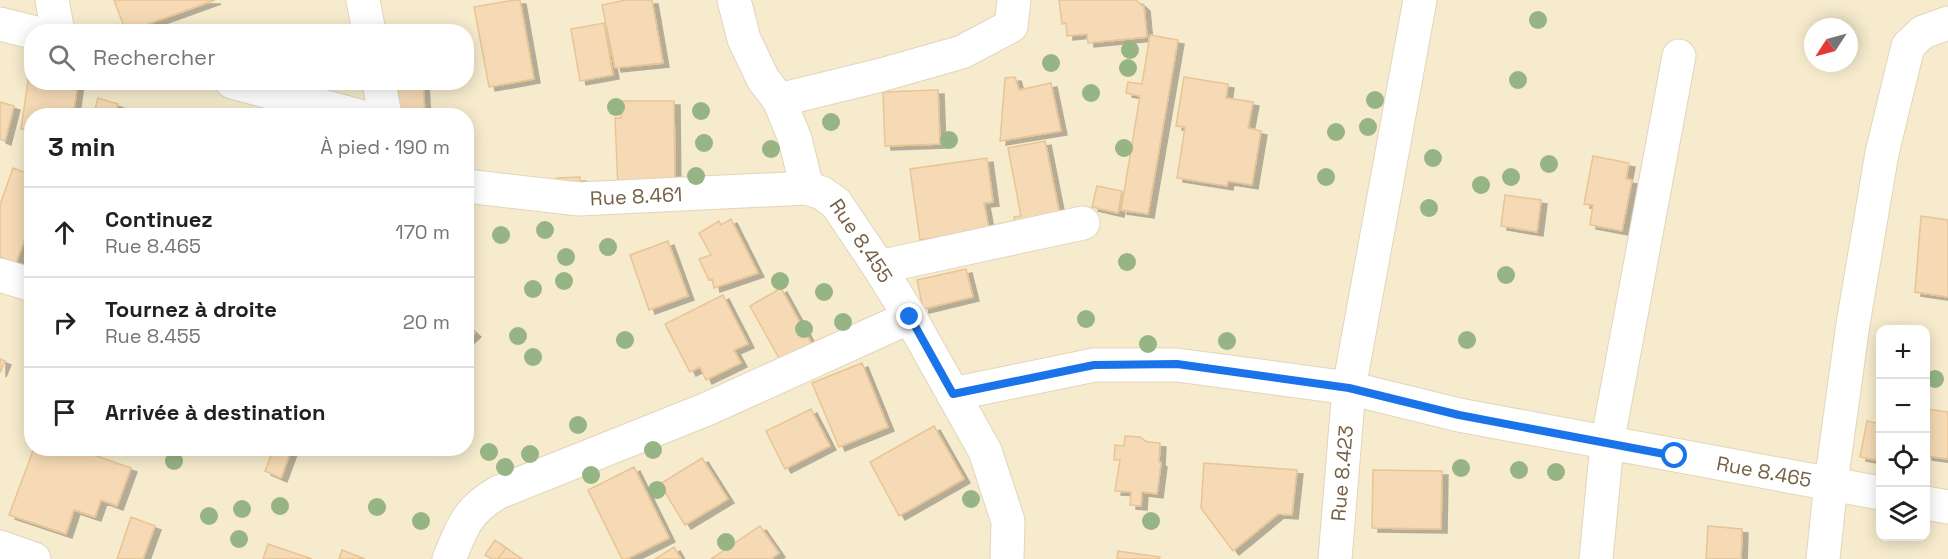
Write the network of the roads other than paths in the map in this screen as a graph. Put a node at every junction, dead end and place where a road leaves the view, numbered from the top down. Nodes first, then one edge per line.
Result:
1 (52, 0) edge
2 (363, 0) edge
3 (734, 0) edge
4 (1014, 0) edge
5 (1420, 0) edge
6 (1948, 23) edge
7 (0, 24) edge
8 (56, 24) edge
9 (368, 24) edge
10 (24, 30) edge
11 (1679, 56) dead end
12 (262, 90) edge
13 (380, 90) edge
14 (779, 100) junction
15 (329, 108) edge
16 (384, 108) edge
17 (474, 187) edge
18 (807, 189) junction
19 (1083, 223) dead end
20 (879, 267) junction
21 (0, 275) edge
22 (24, 282) edge
23 (910, 317) junction
24 (1349, 388) junction
25 (953, 394) junction
26 (1607, 444) junction
27 (1831, 483) junction
28 (1876, 492) edge
29 (1930, 504) edge
30 (1948, 507) edge
31 (449, 559) edge
32 (1007, 559) edge
33 (1335, 559) edge
34 (1596, 559) edge
35 (1823, 559) edge

1 - 8 street
2 - 9 street
3 - 14 street, Rue 8.455
4 - 14 street
5 - 24 street, Rue 8.423
6 - 27 street, Rue 8.465
7 - 10 street
11 - 26 street
12 - 15 street
13 - 16 street
14 - 18 street, Rue 8.455
17 - 18 street, Rue 8.461
18 - 20 street, Rue 8.455
19 - 20 street
20 - 23 street, Rue 8.455
21 - 22 street
23 - 25 street, Rue 8.455
23 - 31 street
24 - 25 street, Rue 8.465
24 - 26 street, Rue 8.465
24 - 33 street, Rue 8.423
25 - 32 street, Rue 8.455
26 - 27 street, Rue 8.465
26 - 34 street
27 - 28 street, Rue 8.465
27 - 35 street
29 - 30 street

